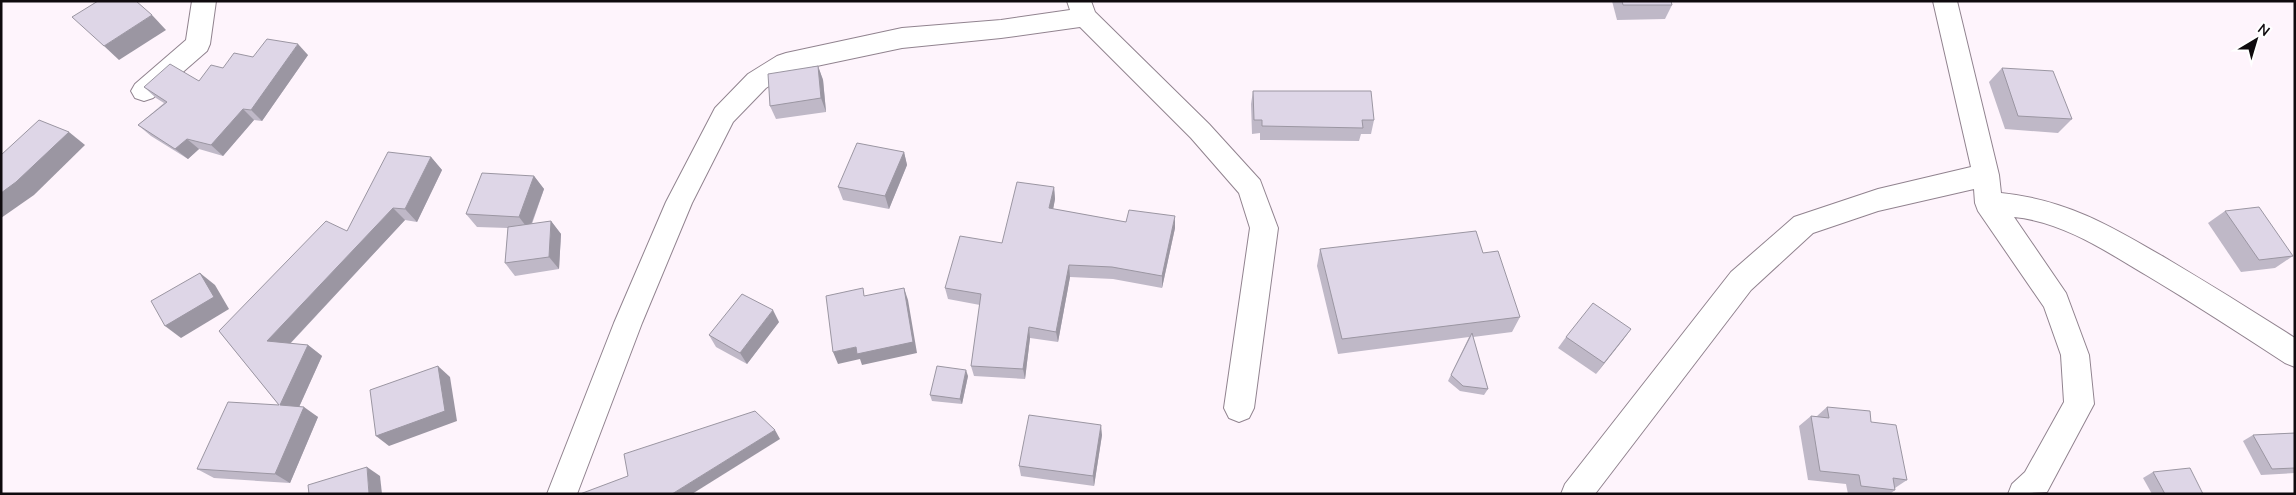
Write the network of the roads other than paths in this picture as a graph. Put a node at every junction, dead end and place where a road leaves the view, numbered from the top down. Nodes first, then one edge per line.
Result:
1 (204, 1) edge
2 (1945, 1) edge
3 (1082, 9) edge
4 (144, 91) edge
5 (1986, 175) junction
6 (1988, 203) junction
7 (2295, 354) edge
8 (1239, 408) dead end
9 (562, 494) edge
10 (1576, 494) edge
11 (2023, 494) edge

1 - 4 street
2 - 5 street
3 - 8 street
3 - 9 street
5 - 6 street
5 - 10 street
6 - 7 street
6 - 11 street

